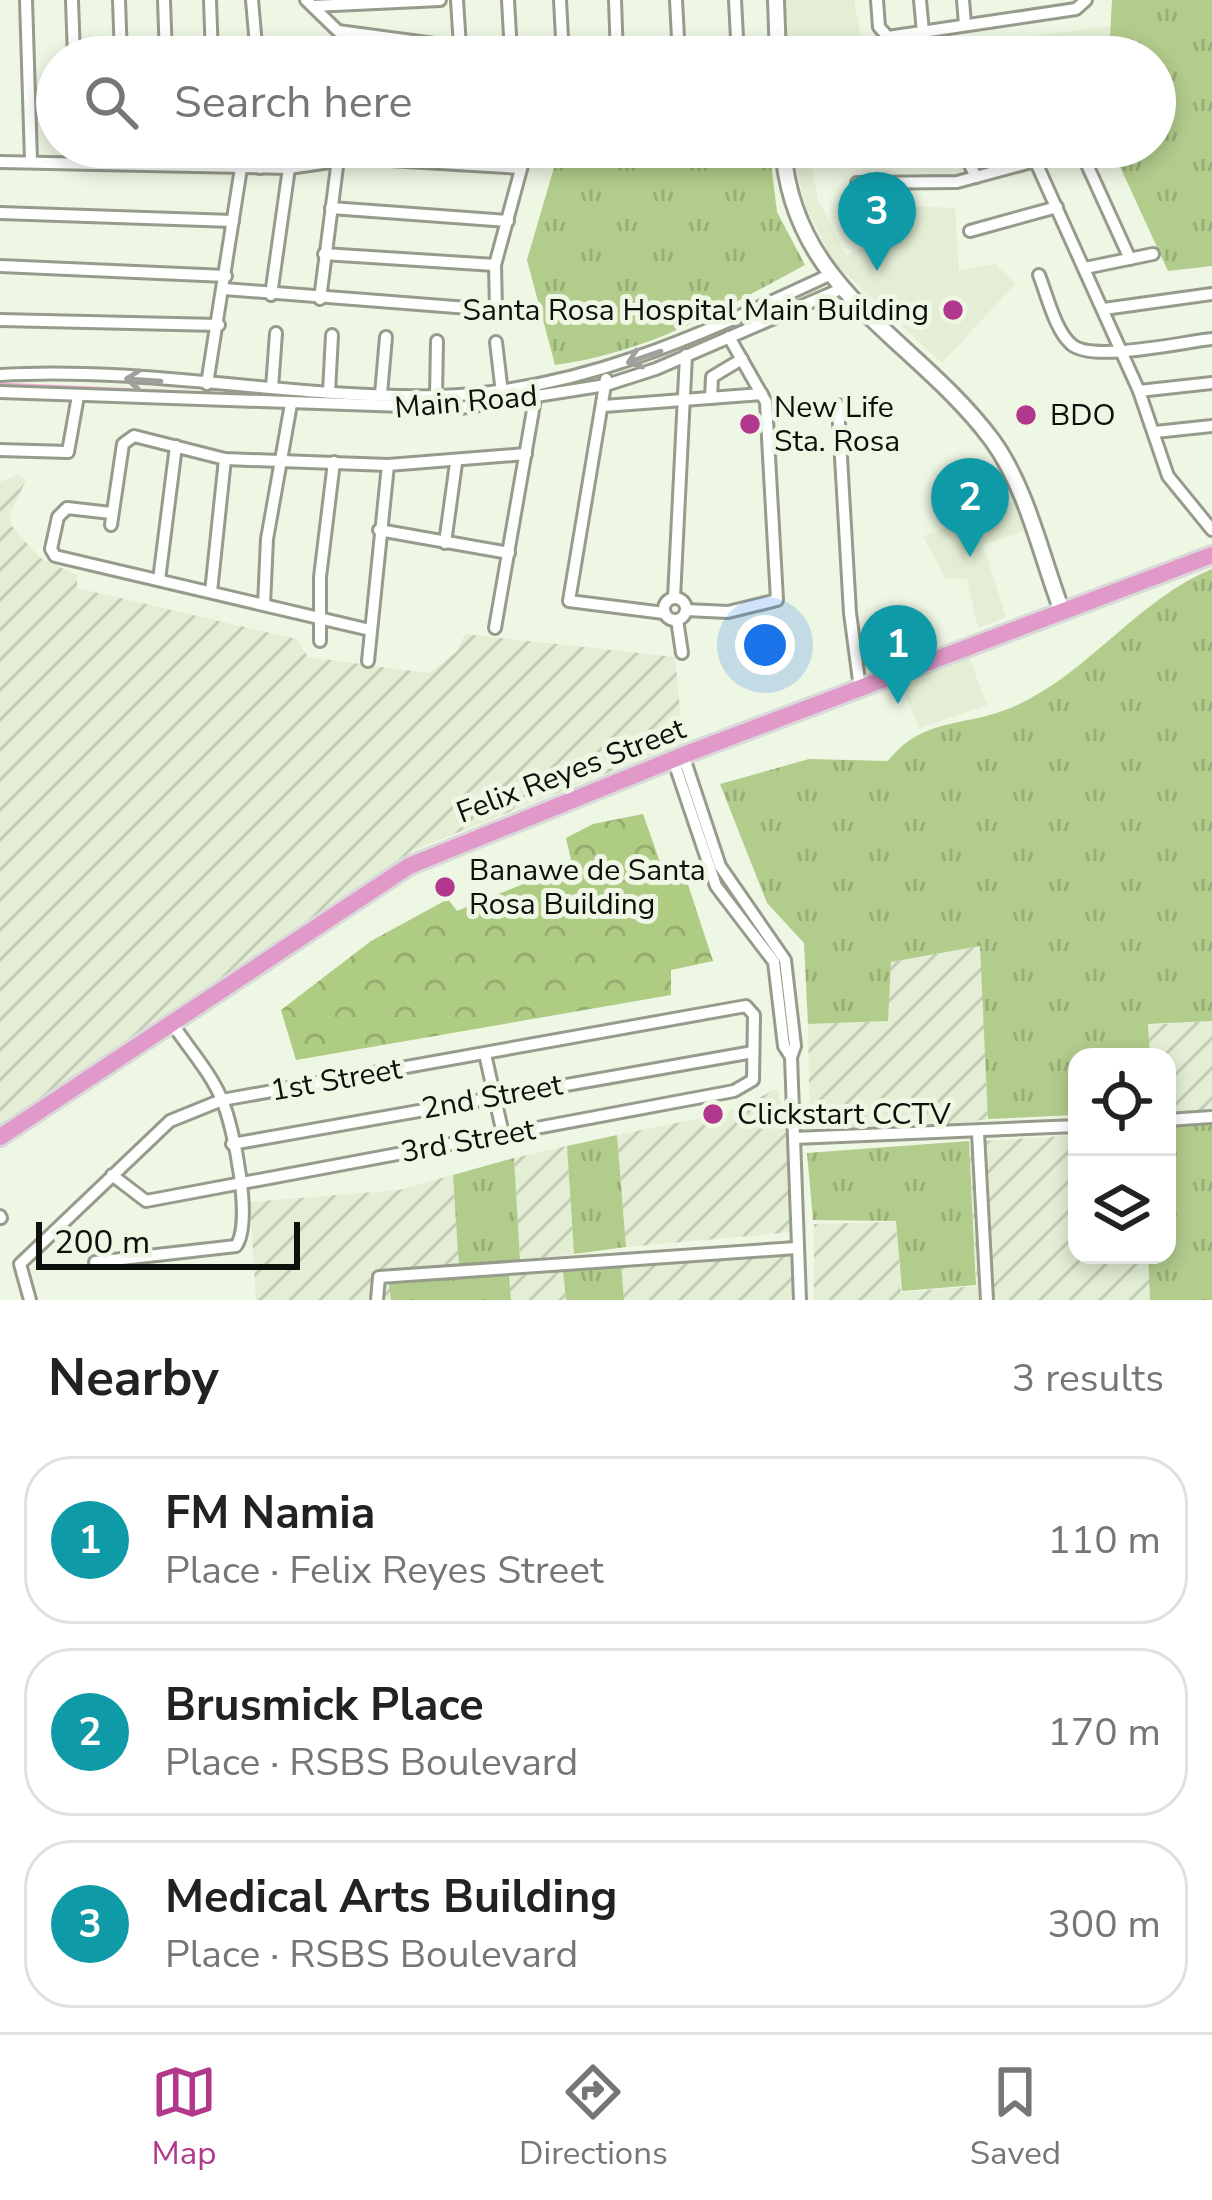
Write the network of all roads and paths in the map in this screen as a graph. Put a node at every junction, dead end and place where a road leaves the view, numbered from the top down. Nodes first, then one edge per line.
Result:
1 (26, 0) edge
2 (72, 0) edge
3 (119, 0) edge
4 (164, 0) edge
5 (210, 0) edge
6 (252, 0) edge
7 (440, 0) edge
8 (458, 0) edge
9 (508, 0) edge
10 (560, 0) edge
11 (615, 0) edge
12 (676, 0) edge
13 (735, 0) edge
14 (776, 0) edge
15 (877, 0) edge
16 (920, 0) edge
17 (963, 0) edge
18 (1000, 0) edge
19 (1086, 0) edge
20 (309, 3) edge
21 (1045, 6) edge
22 (1002, 18) junction
23 (964, 24) junction
24 (923, 32) junction
25 (73, 36) edge
26 (120, 36) edge
27 (165, 36) edge
28 (211, 36) edge
29 (255, 36) edge
30 (371, 36) edge
31 (460, 36) edge
32 (510, 36) edge
33 (561, 36) edge
34 (616, 36) edge
35 (678, 36) edge
36 (737, 36) edge
37 (777, 36) edge
38 (887, 36) edge
39 (895, 36) edge
40 (31, 160) junction
41 (36, 160) edge
42 (0, 162) edge
43 (241, 168) joint
44 (260, 168) joint
45 (289, 168) joint
46 (337, 168) edge
47 (521, 168) edge
48 (787, 168) edge
49 (972, 168) edge
50 (1009, 168) edge
51 (1038, 168) edge
52 (1089, 168) edge
53 (976, 177) junction
54 (857, 183) dead end
55 (1057, 207) junction
56 (331, 208) junction
57 (0, 214) edge
58 (233, 221) junction
59 (508, 221) junction
60 (970, 231) dead end
61 (324, 254) junction
62 (1154, 254) dead end
63 (1130, 259) junction
64 (495, 265) junction
65 (0, 266) edge
66 (1085, 268) junction
67 (827, 275) junction
68 (1039, 275) dead end
69 (225, 282) junction
70 (841, 289) junction
71 (1212, 294) edge
72 (271, 295) junction
73 (320, 299) junction
74 (1104, 309) junction
75 (496, 310) junction
76 (519, 312) dead end
77 (0, 320) edge
78 (219, 326) junction
79 (277, 332) dead end
80 (332, 335) dead end
81 (729, 337) junction
82 (386, 338) dead end
83 (1212, 339) edge
84 (437, 340) dead end
85 (496, 343) dead end
86 (680, 343) junction
87 (1121, 349) junction
88 (686, 357) junction
89 (742, 359) junction
90 (604, 370) junction
91 (0, 375) edge
92 (1212, 383) edge
93 (207, 384) junction
94 (534, 384) junction
95 (606, 385) junction
96 (272, 388) junction
97 (501, 388) junction
98 (1139, 391) junction
99 (0, 392) edge
100 (329, 392) junction
101 (382, 394) junction
102 (762, 394) junction
103 (78, 396) junction
104 (436, 396) junction
105 (537, 398) junction
106 (711, 398) junction
107 (684, 400) junction
108 (503, 403) junction
109 (291, 404) junction
110 (838, 405) dead end
111 (604, 406) junction
112 (1212, 426) edge
113 (1154, 432) junction
114 (176, 446) junction
115 (0, 450) edge
116 (526, 454) junction
117 (225, 459) junction
118 (280, 460) junction
119 (334, 461) junction
120 (456, 463) junction
121 (388, 465) junction
122 (379, 530) junction
123 (1212, 530) edge
124 (445, 543) junction
125 (509, 553) junction
126 (1212, 555) edge
127 (159, 580) junction
128 (211, 592) junction
129 (674, 598) junction
130 (264, 605) junction
131 (1062, 611) junction
132 (664, 613) junction
133 (682, 615) junction
134 (320, 616) junction
135 (495, 628) dead end
136 (370, 630) junction
137 (320, 641) dead end
138 (682, 652) dead end
139 (368, 661) dead end
140 (860, 688) junction
141 (678, 757) junction
142 (171, 1022) junction
143 (753, 1052) junction
144 (485, 1054) junction
145 (496, 1096) junction
146 (222, 1100) junction
147 (1212, 1117) edge
148 (1176, 1119) edge
149 (1068, 1127) edge
150 (978, 1133) junction
151 (503, 1134) junction
152 (0, 1137) edge
153 (794, 1138) junction
154 (232, 1144) junction
155 (112, 1175) junction
156 (241, 1184) junction
157 (796, 1248) junction
158 (94, 1262) dead end
159 (30, 1300) edge
160 (377, 1300) edge
161 (800, 1300) edge
162 (987, 1300) edge

1 - 40 street
2 - 25 street
3 - 26 street
4 - 27 street
5 - 28 street
6 - 29 street
7 - 20 street
8 - 31 street
9 - 32 street
10 - 33 street
11 - 34 street
12 - 35 street
13 - 36 street
14 - 37 street
15 - 38 street
16 - 24 street
17 - 23 street
18 - 22 street
19 - 21 street
20 - 30 street
21 - 22 street
22 - 23 street
23 - 24 street
24 - 39 street
40 - 41 street
40 - 42 street
43 - 44 street
43 - 58 street
44 - 45 street
45 - 72 street
46 - 56 street
47 - 59 street
48 - 67 street
49 - 53 street
50 - 53 street
51 - 55 street
52 - 63 street
53 - 54 street
55 - 60 street
55 - 66 street
56 - 59 street
56 - 61 street
57 - 58 street
58 - 69 street
59 - 64 street
61 - 64 street
61 - 73 street
62 - 63 street
63 - 66 street
64 - 75 street
65 - 69 street
66 - 74 street
67 - 70 street
67 - 86 street, Main Road
68 - 87 street
69 - 72 street
69 - 78 street
70 - 81 street, Main Road
70 - 131 street
71 - 74 street
72 - 73 street
73 - 75 street
74 - 87 street
75 - 76 street
77 - 78 street
78 - 93 street
79 - 96 street
80 - 100 street
81 - 88 street, Main Road
81 - 89 street
82 - 101 street
83 - 87 street
84 - 104 street
85 - 97 street
86 - 88 street
86 -> 90 street, Main Road
87 - 98 street
88 - 95 street, Main Road
88 - 107 street
89 - 102 street
89 - 106 street
90 - 94 street, Main Road
90 - 95 street
93 -> 91 street, Main Road
92 - 98 street
93 - 96 street, Main Road
94 - 97 street, Main Road
94 - 105 street
95 - 105 street, Main Road
95 - 111 street
96 - 100 street, Main Road
97 - 104 street, Main Road
97 - 108 street
98 - 113 street
99 - 103 street, Main Road
100 - 101 street, Main Road
101 - 104 street, Main Road
102 - 106 street
102 - 133 street
103 - 109 street, Main Road
103 - 115 street
105 - 108 street, Main Road
105 - 116 street
106 - 107 street
107 - 111 street
107 - 129 street
108 - 109 street, Main Road
109 - 118 street
110 - 140 street
111 - 132 street
112 - 113 street
113 - 123 street
114 - 117 street
114 - 127 street
114 - 127 street
116 - 120 street
116 - 125 street
117 - 118 street
117 - 128 street
118 - 119 street
118 - 130 street
119 - 121 street
119 - 134 street
120 - 121 street
120 - 124 street
121 - 122 street
122 - 124 street
122 - 136 street
124 - 125 street
125 - 135 street
126 - 131 main road, Felix Reyes Street
127 - 128 street
128 - 130 street
129 - 132 street
129 - 133 street
130 - 134 street
131 - 140 main road, Felix Reyes Street
132 - 133 street
133 - 138 street
134 - 136 street
134 - 137 street
136 - 139 street
140 - 141 main road, Felix Reyes Street
141 - 142 main road, Felix Reyes Street
141 - 153 street
142 - 146 street
142 - 152 main road, Felix Reyes Street
143 - 144 street, 1st Street
143 - 145 street, 2nd Street
143 - 151 street, 3rd Street
144 - 145 street
144 - 146 street, 1st Street
145 - 151 street
145 - 154 street, 2nd Street
146 - 154 street
146 - 155 street, 1st Street
147 - 148 street
149 - 150 street
150 - 153 street
150 - 162 street
151 - 156 street, 3rd Street
153 - 157 street
154 - 156 street
155 - 156 street, 3rd Street
155 - 159 street, 1st Street
156 - 158 street
157 - 160 street
157 - 161 street

